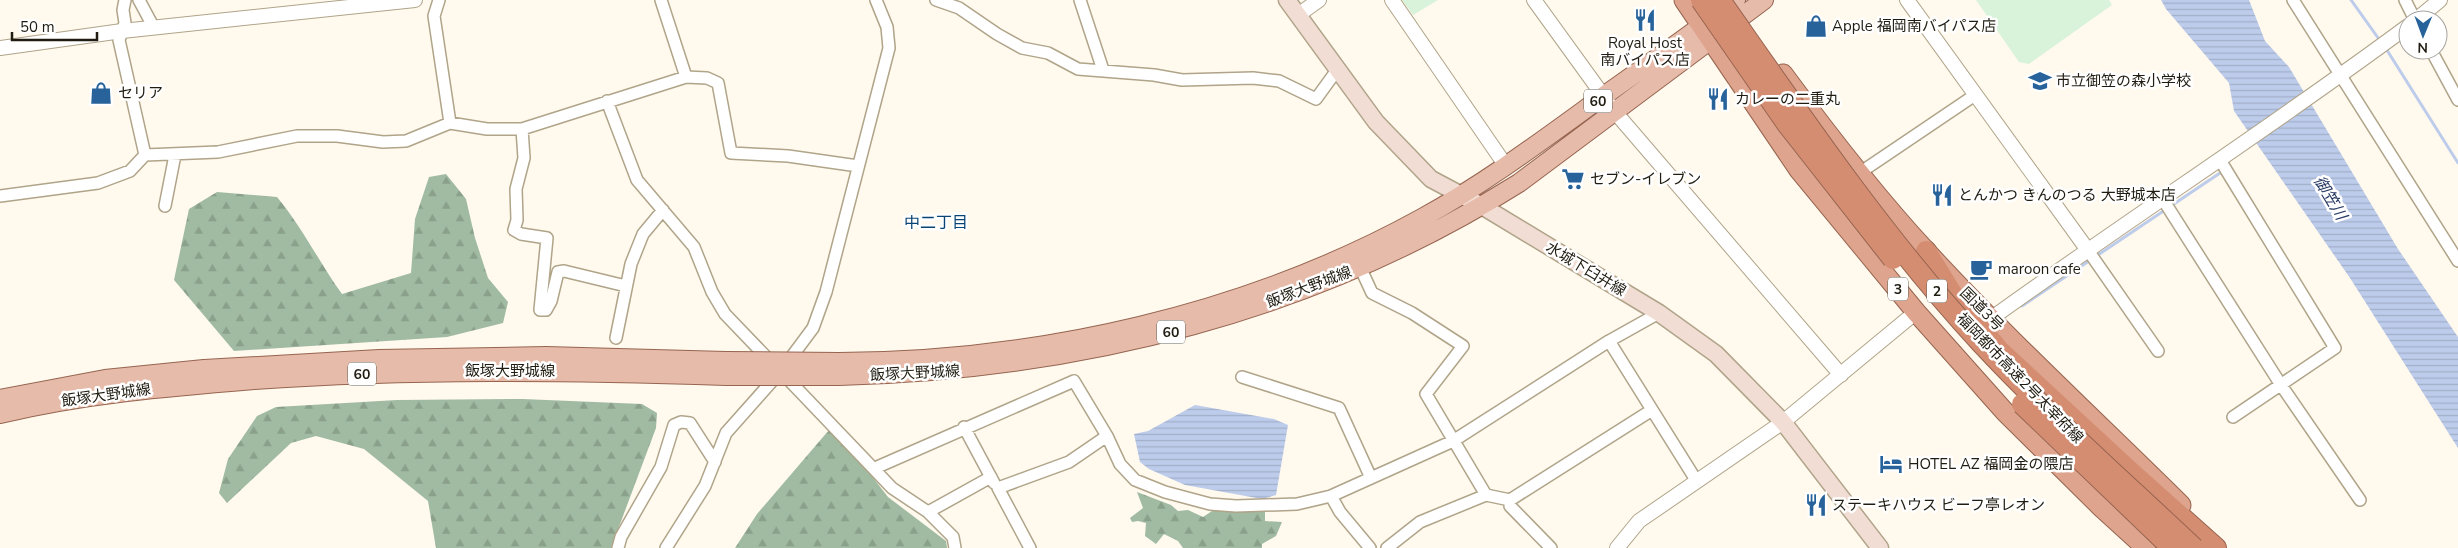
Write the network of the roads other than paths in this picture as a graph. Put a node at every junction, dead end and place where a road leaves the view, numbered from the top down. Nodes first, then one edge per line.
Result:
1 (125, 0) edge
2 (139, 0) edge
3 (415, 0) edge
4 (439, 0) edge
5 (661, 0) edge
6 (876, 0) edge
7 (936, 0) edge
8 (1080, 0) edge
9 (1287, 0) edge
10 (1319, 0) edge
11 (1392, 0) edge
12 (1534, 0) edge
13 (1684, 0) edge
14 (1701, 0) edge
15 (1764, 0) edge
16 (1907, 0) edge
17 (2293, 0) edge
18 (2440, 0) edge
19 (1732, 4) edge
20 (309, 5) edge
21 (2428, 10) edge
22 (1298, 15) junction
23 (154, 28) junction
24 (122, 31) junction
25 (1706, 33) junction
26 (2398, 33) edge
27 (0, 48) edge
28 (2436, 60) edge
29 (1103, 70) junction
30 (1337, 70) junction
31 (2340, 76) junction
32 (686, 77) junction
33 (1604, 96) junction
34 (1975, 96) junction
35 (2458, 100) edge
36 (607, 101) junction
37 (1615, 112) junction
38 (450, 123) junction
39 (522, 129) junction
40 (145, 155) junction
41 (175, 155) junction
42 (2222, 159) junction
43 (858, 166) junction
44 (1506, 166) junction
45 (1858, 174) junction
46 (1461, 195) junction
47 (0, 196) edge
48 (2162, 198) junction
49 (165, 206) dead end
50 (1482, 206) junction
51 (663, 210) junction
52 (2087, 249) junction
53 (1926, 251) junction
54 (2458, 261) edge
55 (1360, 267) junction
56 (626, 286) junction
57 (1916, 312) junction
58 (1659, 313) junction
59 (1992, 318) junction
60 (616, 338) dead end
61 (1608, 341) junction
62 (2158, 351) dead end
63 (726, 368) junction
64 (839, 369) junction
65 (781, 371) junction
66 (1841, 375) junction
67 (1242, 376) dead end
68 (2280, 385) junction
69 (0, 399) edge
70 (1652, 410) junction
71 (0, 414) edge
72 (2233, 417) dead end
73 (1783, 422) junction
74 (964, 427) junction
75 (1107, 436) junction
76 (1453, 441) junction
77 (715, 462) junction
78 (875, 468) junction
79 (991, 477) junction
80 (1371, 478) junction
81 (1696, 480) junction
82 (998, 488) junction
83 (1486, 494) junction
84 (1331, 496) junction
85 (1510, 500) junction
86 (2360, 500) dead end
87 (928, 512) junction
88 (618, 548) edge
89 (666, 548) edge
90 (955, 548) edge
91 (1030, 548) edge
92 (1370, 548) edge
93 (1387, 548) edge
94 (1551, 548) edge
95 (1617, 548) edge
96 (1880, 548) edge
97 (2146, 548) edge
98 (2172, 548) edge
99 (2194, 548) edge
100 (2216, 548) edge
101 (2223, 548) edge

1 - 24 street
2 - 23 street
3 - 20 street
4 - 38 street
5 - 32 street
6 - 43 street
7 - 29 street
8 - 29 street
9 - 22 main road, 水城下臼井線
10 - 22 street
11 - 44 street
12 - 33 street
13 - 25 highway, 3
14 - 98 highway, 福岡都市高速2号太宰府線 / 2, bridge
15 - 19 main road, 飯塚大野城線
16 - 34 street
17 - 31 street
18 - 21 street
19 - 25 main road, 飯塚大野城線 / 60
19 - 45 highway, 国道3号
19 - 99 highway, 福岡都市高速2号太宰府線 / 2, bridge
20 - 23 street
22 - 30 main road, 水城下臼井線
23 - 24 street
24 - 27 street
24 - 40 street
25 - 33 main road, 飯塚大野城線 / 60
25 - 37 main road, 飯塚大野城線 / 60
25 - 57 highway, 3
26 - 31 street
28 - 35 street
29 - 30 street
30 - 46 main road, 水城下臼井線
31 - 42 street
31 - 54 street
32 - 36 street
32 - 43 street
33 - 37 street
33 - 44 main road, 飯塚大野城線 / 60
34 - 45 street
34 - 52 street
36 - 39 street
36 - 51 street
37 - 50 main road, 飯塚大野城線 / 60
37 - 66 street
38 - 39 street
38 - 41 street
39 - 56 street
40 - 41 street
40 - 47 street
41 - 49 street
42 - 48 street
42 - 68 street
43 - 65 street
44 - 46 main road, 飯塚大野城線 / 60
45 - 53 highway, 国道3号
46 - 50 main road, 水城下臼井線
46 - 64 main road, 飯塚大野城線 / 60
48 - 52 street
48 - 68 street
50 - 55 main road, 飯塚大野城線 / 60
50 - 58 main road, 水城下臼井線
51 - 56 street
51 - 65 street
52 - 59 street
52 - 62 street
53 - 59 highway, 国道3号
53 - 100 highway
55 - 64 main road, 飯塚大野城線 / 60
55 - 76 street
56 - 60 street
57 - 66 street
57 - 97 highway, 3
58 - 61 street
58 - 73 main road, 水城下臼井線
59 - 101 highway, 国道3号
61 - 70 street
61 - 76 street
63 - 64 main road, 飯塚大野城線 / 60, bridge
63 - 69 main road, 飯塚大野城線 / 60
63 - 71 main road, 飯塚大野城線 / 60
65 - 77 street
65 - 78 street
66 - 73 street
67 - 80 street
68 - 72 street
68 - 86 street
70 - 81 street
70 - 85 street
73 - 81 street
73 - 96 main road, 水城下臼井線
74 - 75 street
74 - 78 street
74 - 79 street
75 - 82 street
75 - 84 street
76 - 80 street
76 - 83 street
77 - 88 street
77 - 89 street
78 - 87 street
79 - 82 street
79 - 87 street
80 - 84 street
81 - 95 street
82 - 91 street
83 - 85 street
83 - 93 street
84 - 92 street
85 - 94 street
87 - 90 street

